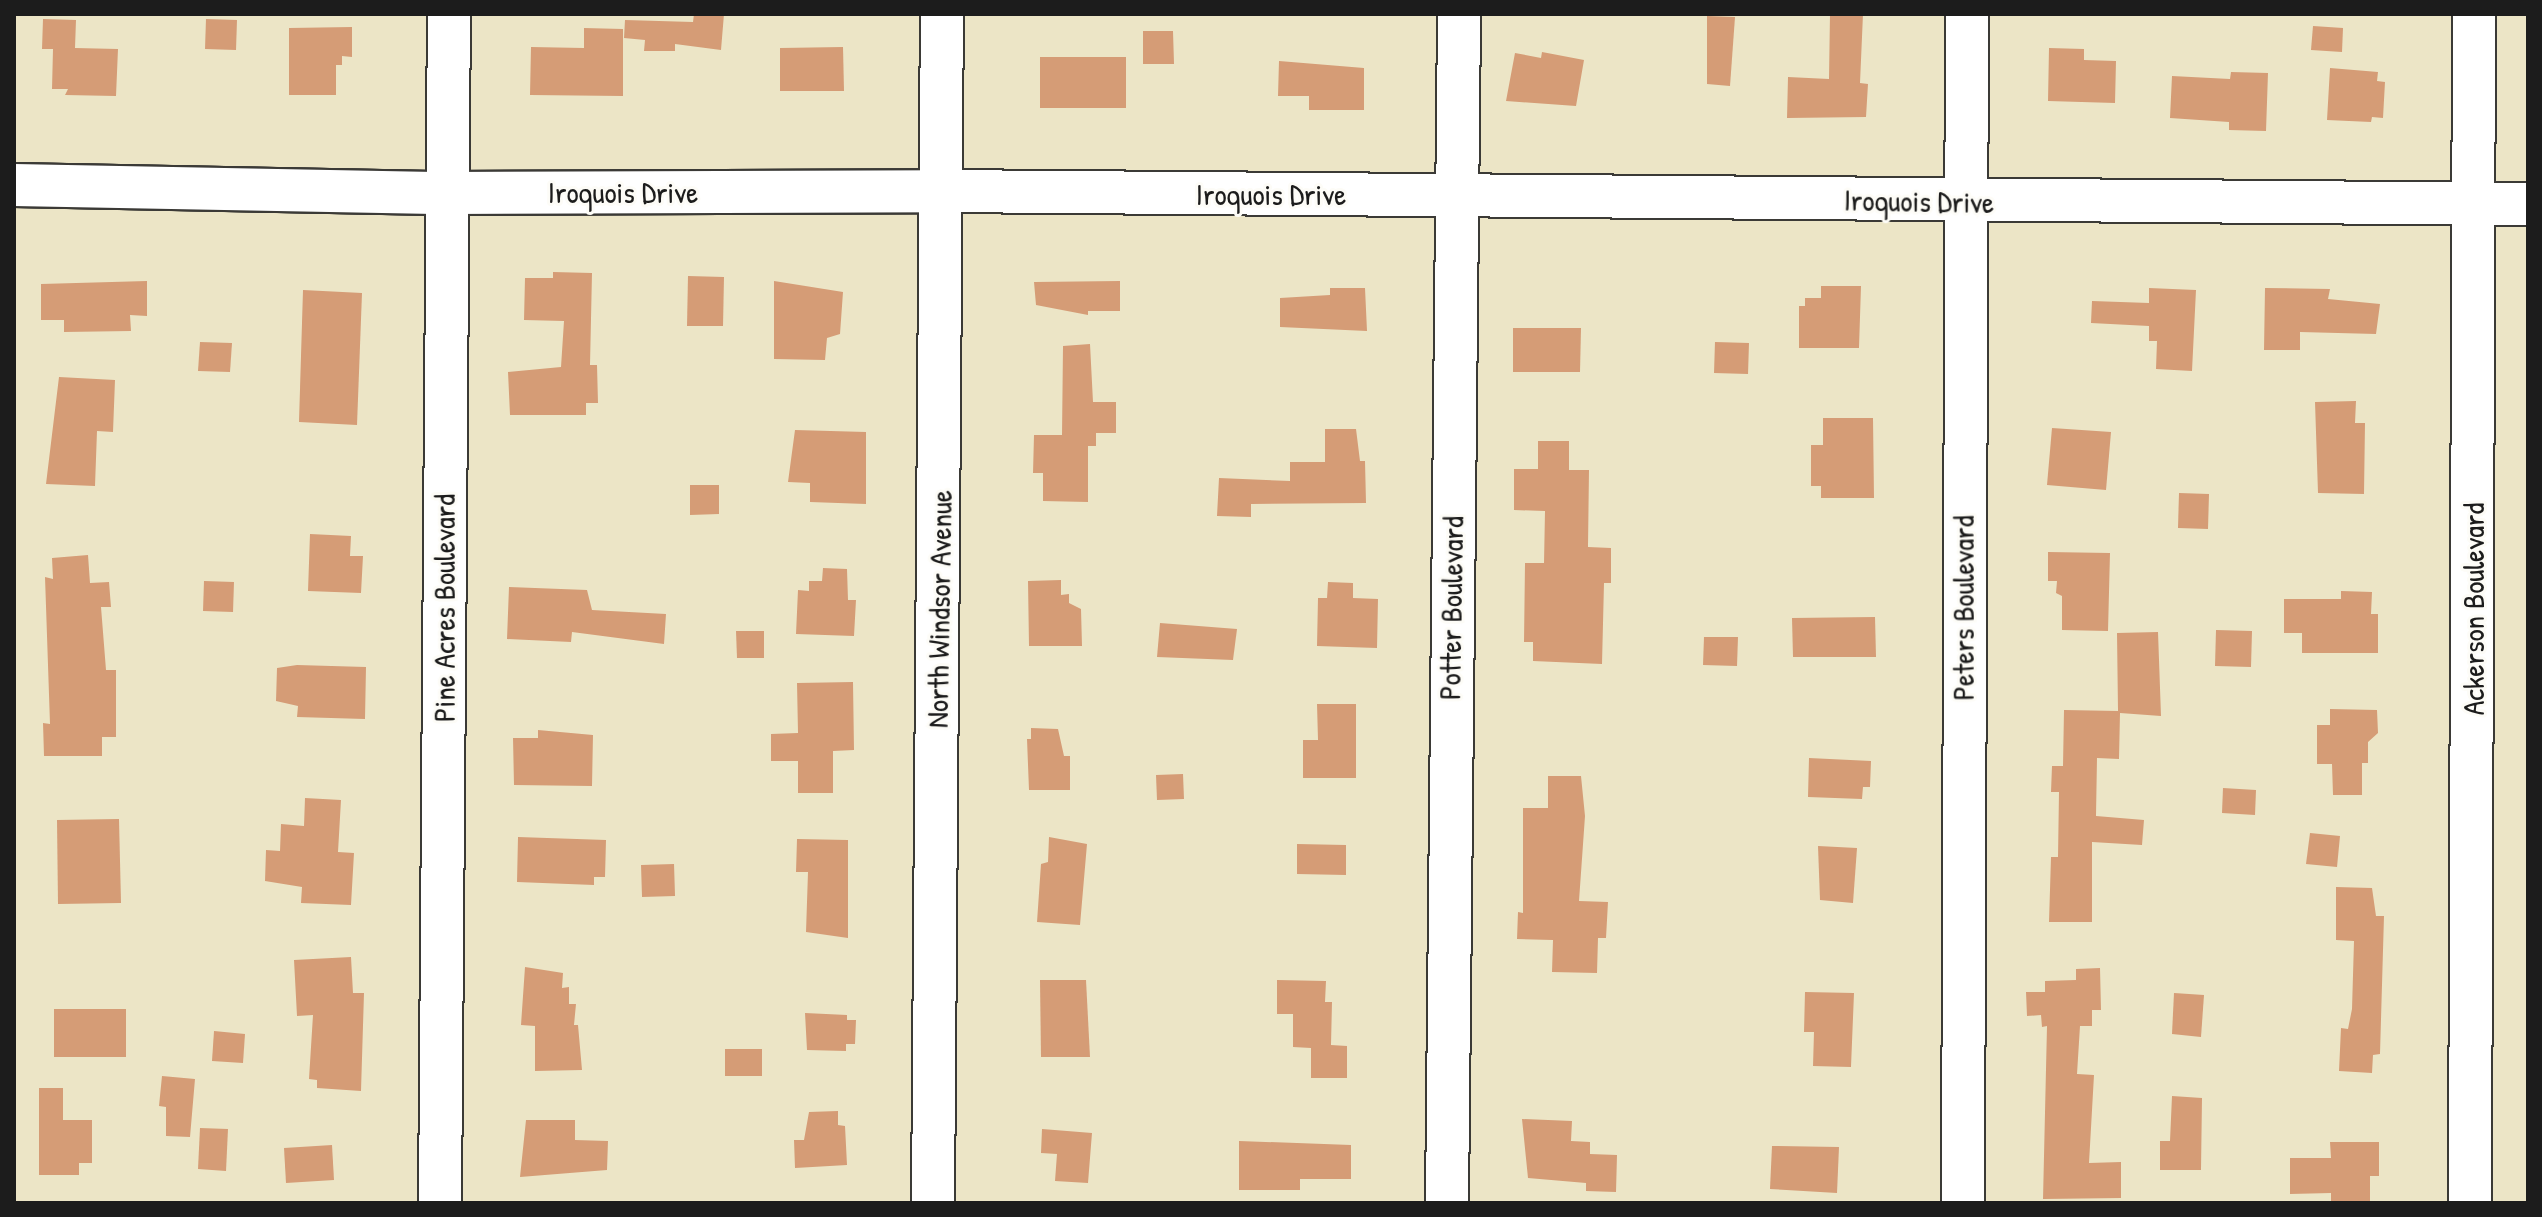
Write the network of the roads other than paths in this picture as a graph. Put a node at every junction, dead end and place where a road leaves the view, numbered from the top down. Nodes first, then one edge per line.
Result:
1 (449, 14) edge
2 (942, 14) edge
3 (1459, 14) edge
4 (1967, 14) edge
5 (2474, 14) edge
6 (14, 185) edge
7 (941, 191) junction
8 (448, 193) junction
9 (1459, 195) junction
10 (1967, 202) junction
11 (2472, 204) junction
12 (2528, 204) edge
13 (440, 1203) edge
14 (933, 1203) edge
15 (1447, 1203) edge
16 (1963, 1203) edge
17 (2470, 1203) edge

1 - 8 street, Pine Acres Boulevard
2 - 7 street, North Windsor Avenue
3 - 9 street, Potter Boulevard
4 - 10 street, Peters Boulevard
5 - 11 street, Ackerson Boulevard
6 - 8 street, Iroquois Drive
7 - 8 street, Iroquois Drive
7 - 9 street, Iroquois Drive
7 - 14 street, North Windsor Avenue
8 - 13 street, Pine Acres Boulevard
9 - 10 street, Iroquois Drive
9 - 15 street, Potter Boulevard
10 - 11 street, Iroquois Drive
10 - 16 street, Peters Boulevard
11 - 12 street, Iroquois Drive
11 - 17 street, Ackerson Boulevard

